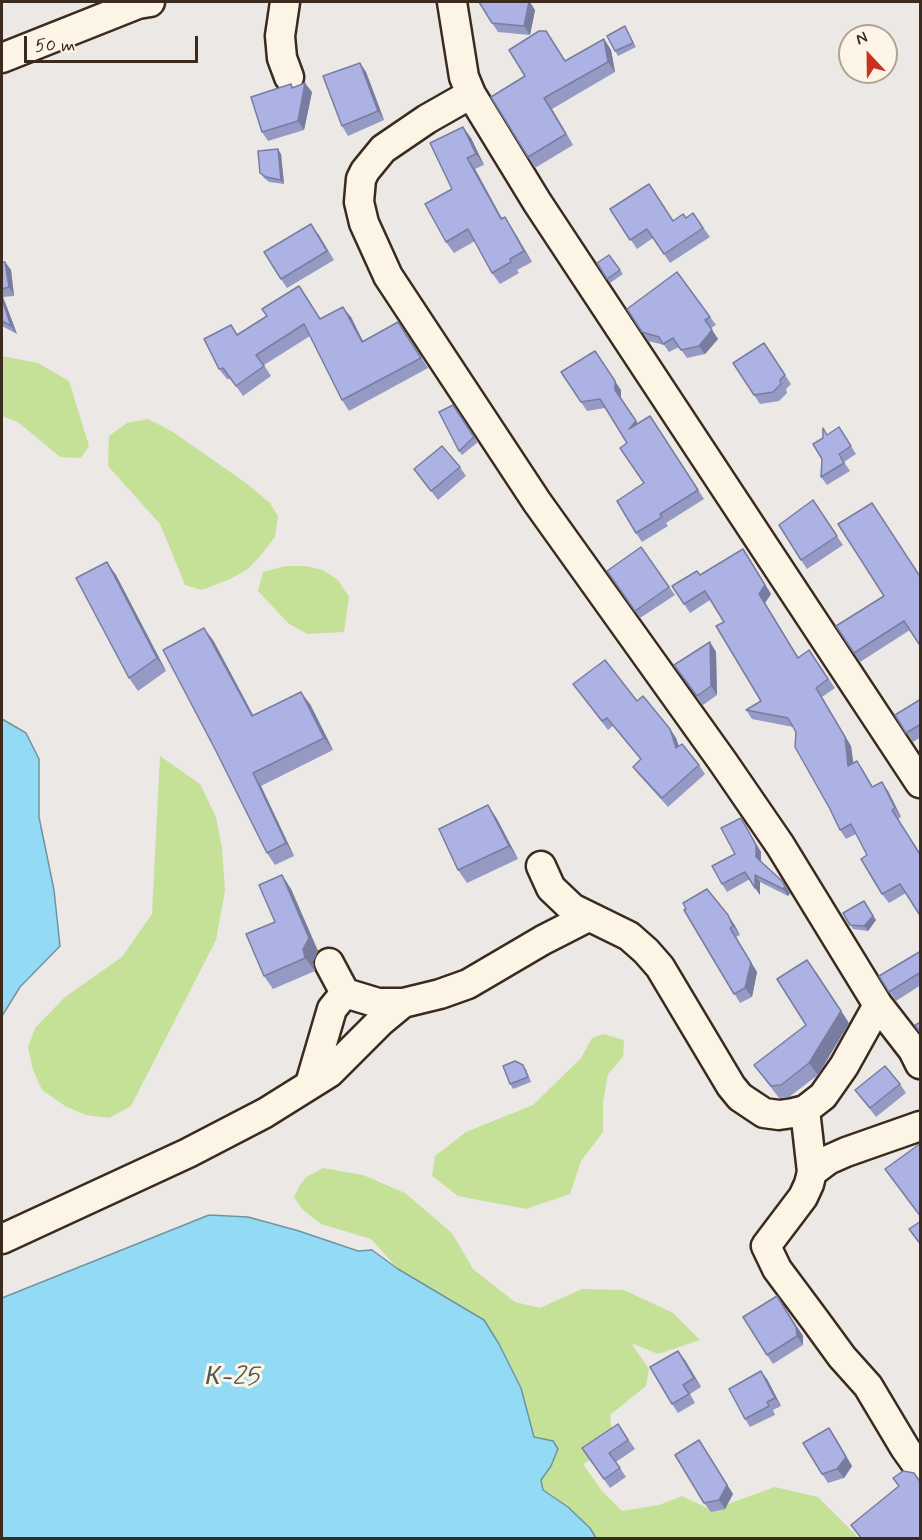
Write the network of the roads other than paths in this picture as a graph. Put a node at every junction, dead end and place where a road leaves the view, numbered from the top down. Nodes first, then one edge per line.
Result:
1 (150, 2) edge
2 (285, 2) edge
3 (452, 2) edge
4 (2, 58) edge
5 (289, 77) dead end
6 (471, 94) junction
7 (921, 783) edge
8 (542, 866) dead end
9 (588, 917) junction
10 (330, 963) dead end
11 (345, 993) junction
12 (403, 1003) junction
13 (878, 1005) junction
14 (921, 1064) edge
15 (310, 1084) junction
16 (805, 1110) junction
17 (921, 1126) edge
18 (812, 1172) junction
19 (2, 1239) edge
20 (921, 1469) edge

1 - 4 street
2 - 5 street
3 - 6 street
6 - 7 street
6 - 13 street
8 - 9 street
9 - 12 street
9 - 16 street
10 - 11 street
11 - 12 street
11 - 15 street
12 - 15 street
13 - 14 street
13 - 16 street
15 - 19 street
16 - 18 street
17 - 18 street
18 - 20 street

